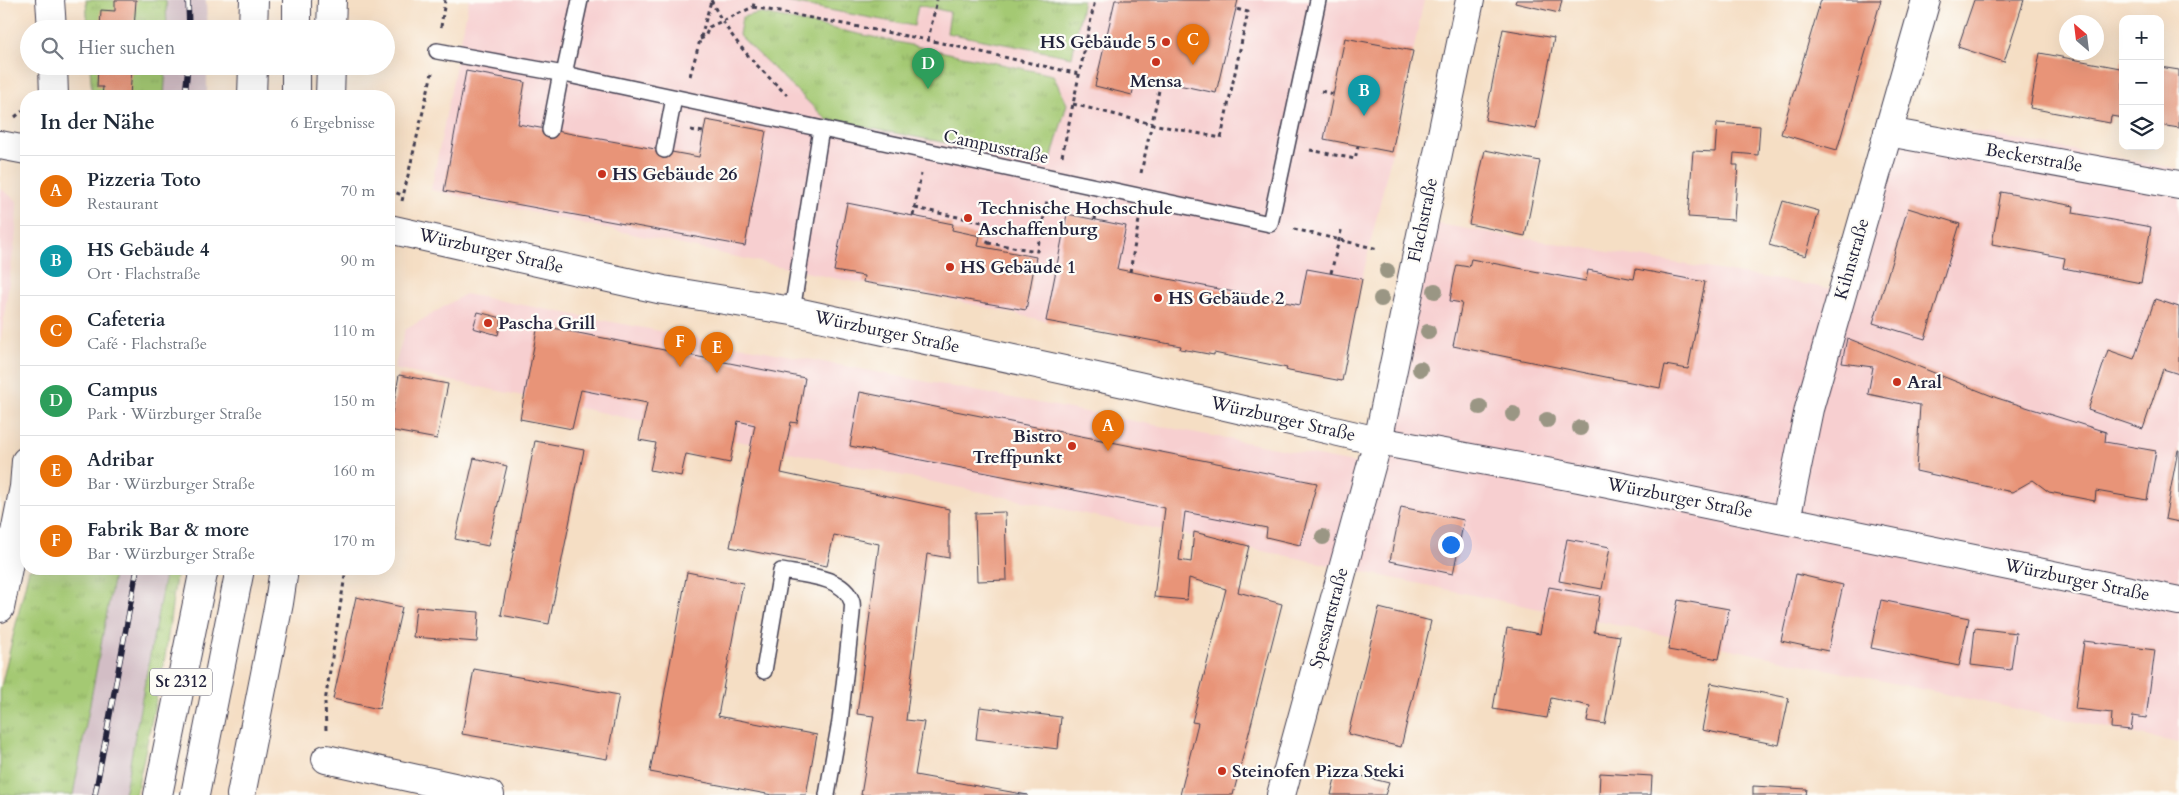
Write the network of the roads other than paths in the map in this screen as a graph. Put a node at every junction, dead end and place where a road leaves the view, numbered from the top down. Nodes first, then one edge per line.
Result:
1 (50, 0) edge
2 (254, 0) edge
3 (297, 0) edge
4 (332, 0) edge
5 (580, 0) edge
6 (1318, 0) edge
7 (1470, 0) edge
8 (1926, 0) edge
9 (51, 20) edge
10 (253, 20) edge
11 (297, 20) edge
12 (332, 20) edge
13 (437, 51) road end
14 (562, 74) junction
15 (53, 75) edge
16 (253, 75) edge
17 (296, 75) edge
18 (331, 75) edge
19 (54, 90) edge
20 (252, 90) edge
21 (296, 90) edge
22 (330, 90) edge
23 (678, 99) junction
24 (821, 129) junction
25 (550, 130) dead end
26 (1888, 132) junction
27 (0, 145) edge
28 (20, 149) edge
29 (664, 150) dead end
30 (2179, 185) edge
31 (395, 231) edge
32 (792, 312) junction
33 (1378, 441) junction
34 (17, 480) edge
35 (1786, 520) junction
36 (203, 575) edge
37 (239, 575) edge
38 (283, 575) edge
39 (2179, 601) edge
40 (0, 608) edge
41 (764, 671) dead end
42 (326, 759) road end
43 (158, 795) edge
44 (195, 795) edge
45 (241, 795) edge
46 (490, 795) edge
47 (827, 795) edge
48 (1281, 795) edge

1 - 9 main road
2 - 10 main road
3 - 11 main road
4 - 12 main road
5 - 14 lane
6 - 24 lane, Campusstraße
7 - 33 main road, Flachstraße
8 - 26 main road, Kihnstraße
13 - 14 lane, Campusstraße
14 - 23 lane, Campusstraße
14 - 25 lane
15 - 19 main road
16 - 20 main road
17 - 21 main road
18 - 22 main road
23 - 24 lane, Campusstraße
23 - 29 lane
24 - 32 lane
26 - 30 main road, Beckerstraße
26 - 35 main road, Kihnstraße
27 - 28 main road
31 - 32 main road, Würzburger Straße
32 - 33 main road, Würzburger Straße
33 - 35 main road, Würzburger Straße
33 - 48 main road, Spessartstraße
34 - 40 main road
35 - 39 main road, Würzburger Straße
36 - 43 main road, St 2312
37 - 44 main road
38 - 45 main road
41 - 47 lane
42 - 46 main road

